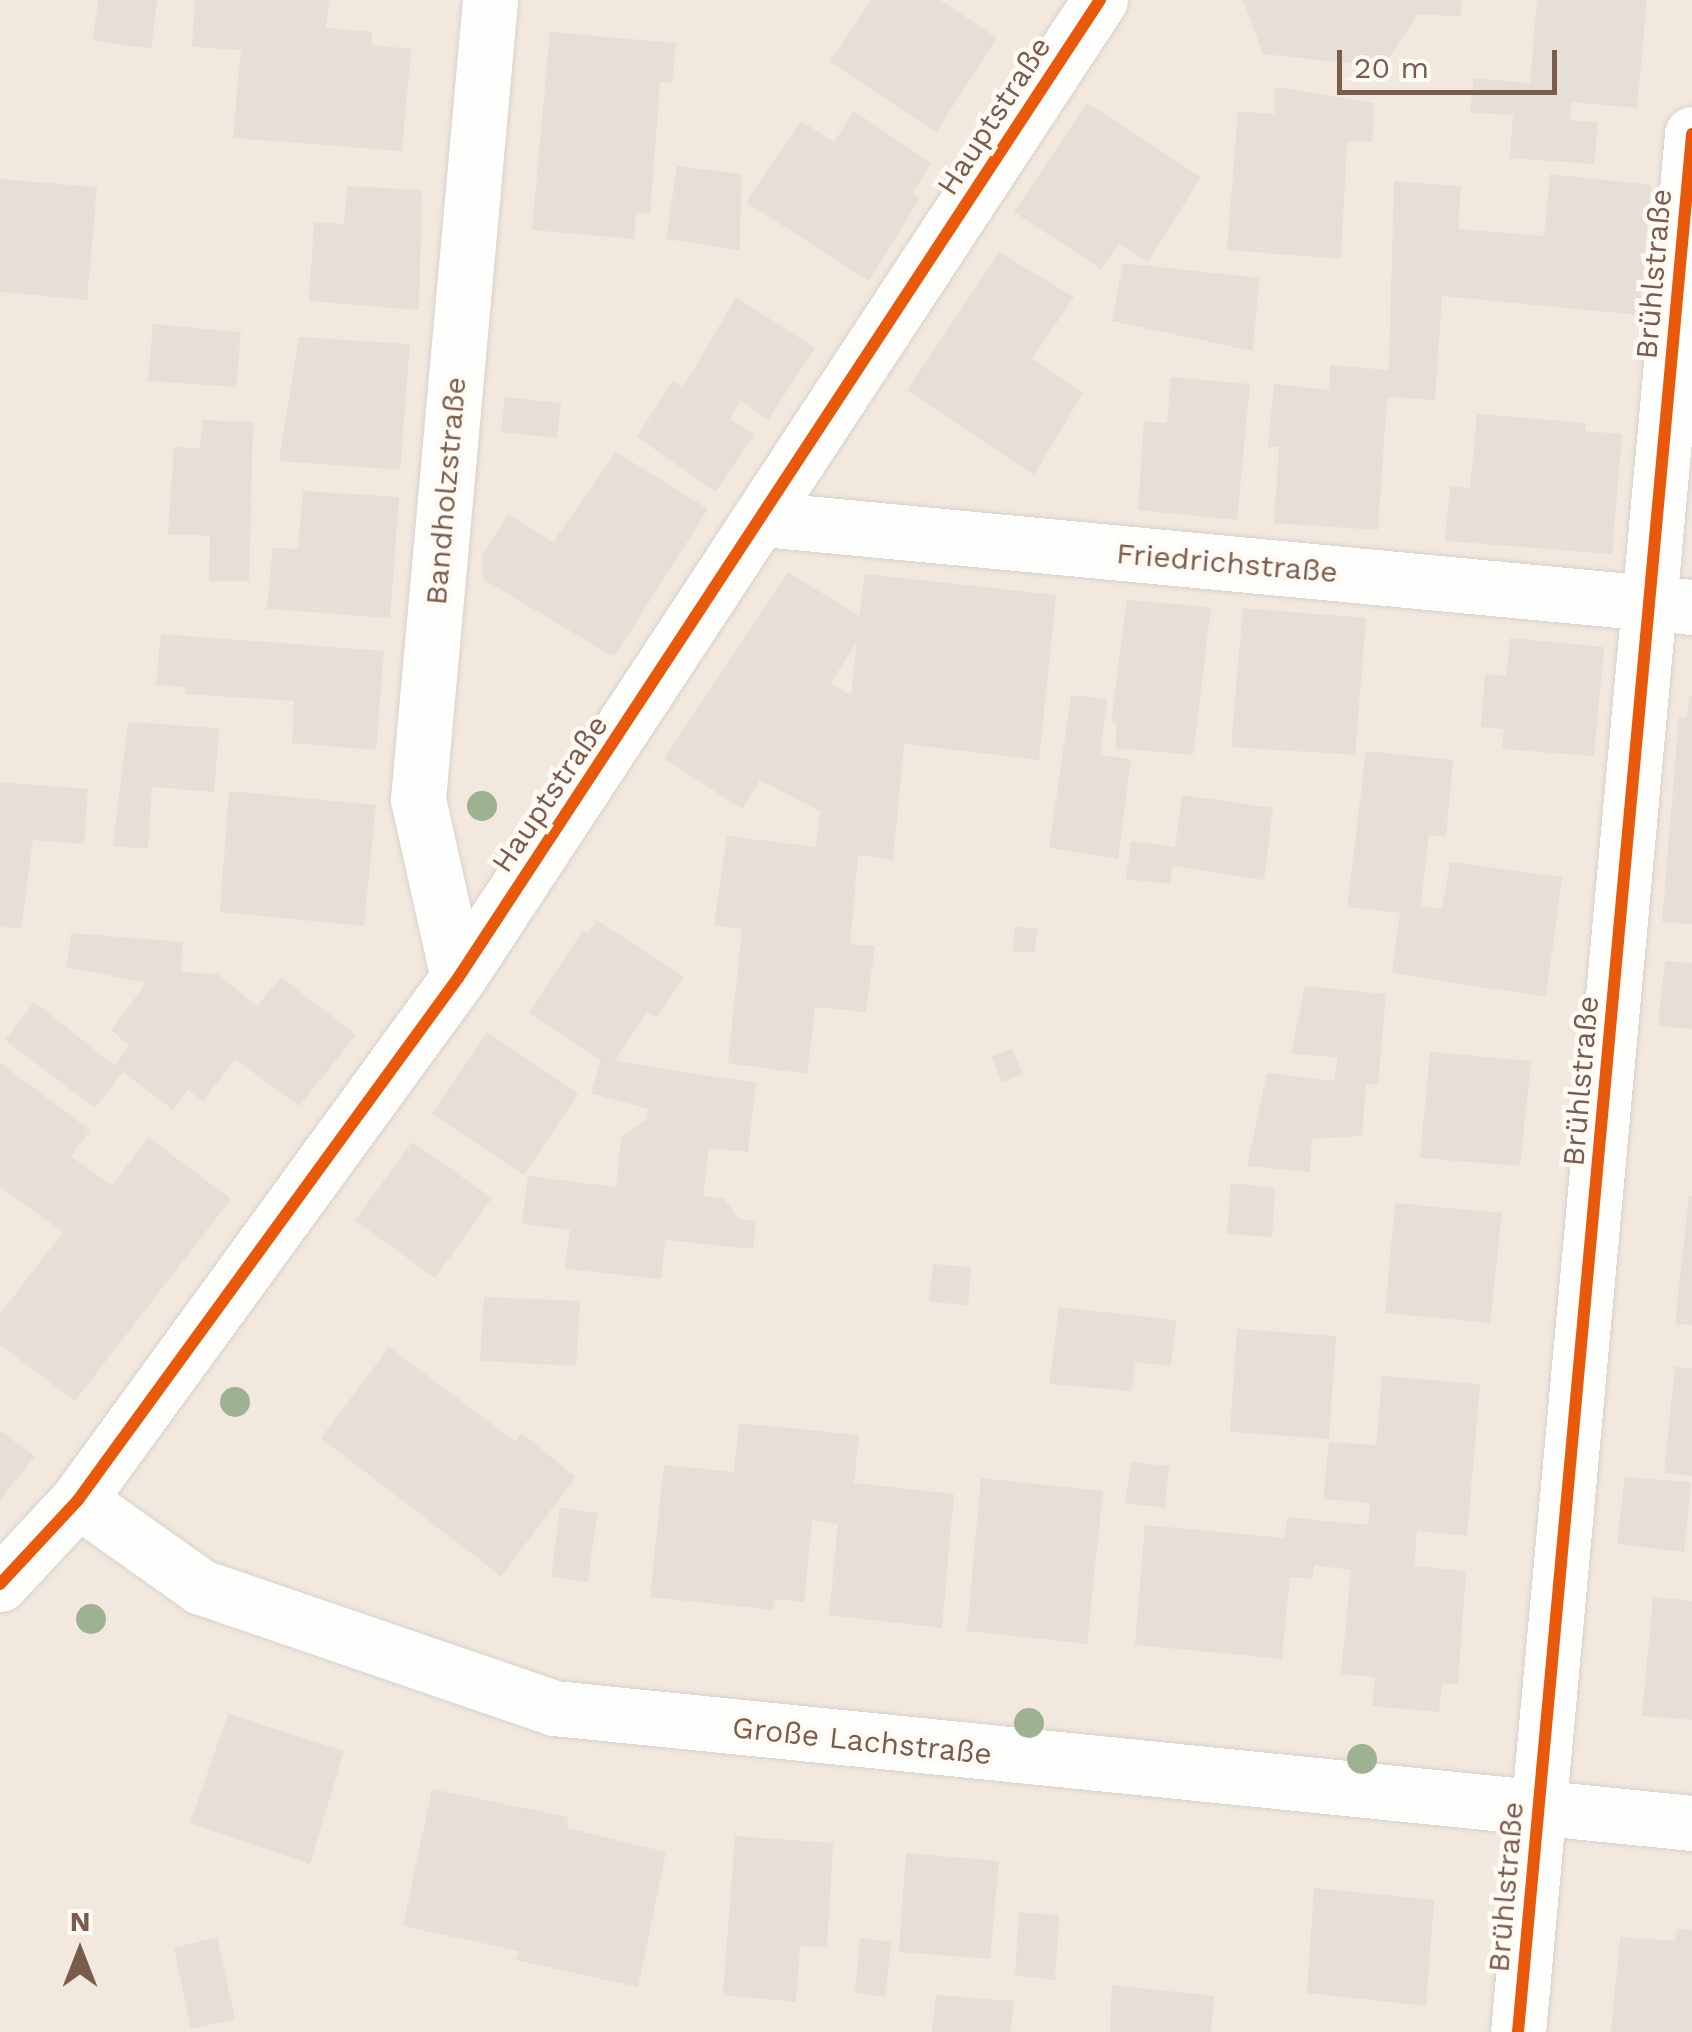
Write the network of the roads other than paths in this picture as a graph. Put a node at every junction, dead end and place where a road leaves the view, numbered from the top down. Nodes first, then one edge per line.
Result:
1 (490, 0) edge
2 (1100, 0) edge
3 (1692, 134) edge
4 (763, 519) junction
5 (1671, 605) edge
6 (458, 978) junction
7 (78, 1500) junction
8 (0, 1584) edge
9 (1539, 1809) junction
10 (1692, 1823) edge
11 (1518, 2032) edge

1 - 6 street, Bandholzstraße
2 - 4 street, Hauptstraße
3 - 5 street, Brühlstraße
4 - 5 street, Friedrichstraße
4 - 6 street, Hauptstraße
5 - 9 street, Brühlstraße
6 - 7 street, Hauptstraße
7 - 8 street, Hauptstraße
7 - 9 street, Große Lachstraße
9 - 10 street, Große Lachstraße
9 - 11 street, Brühlstraße

